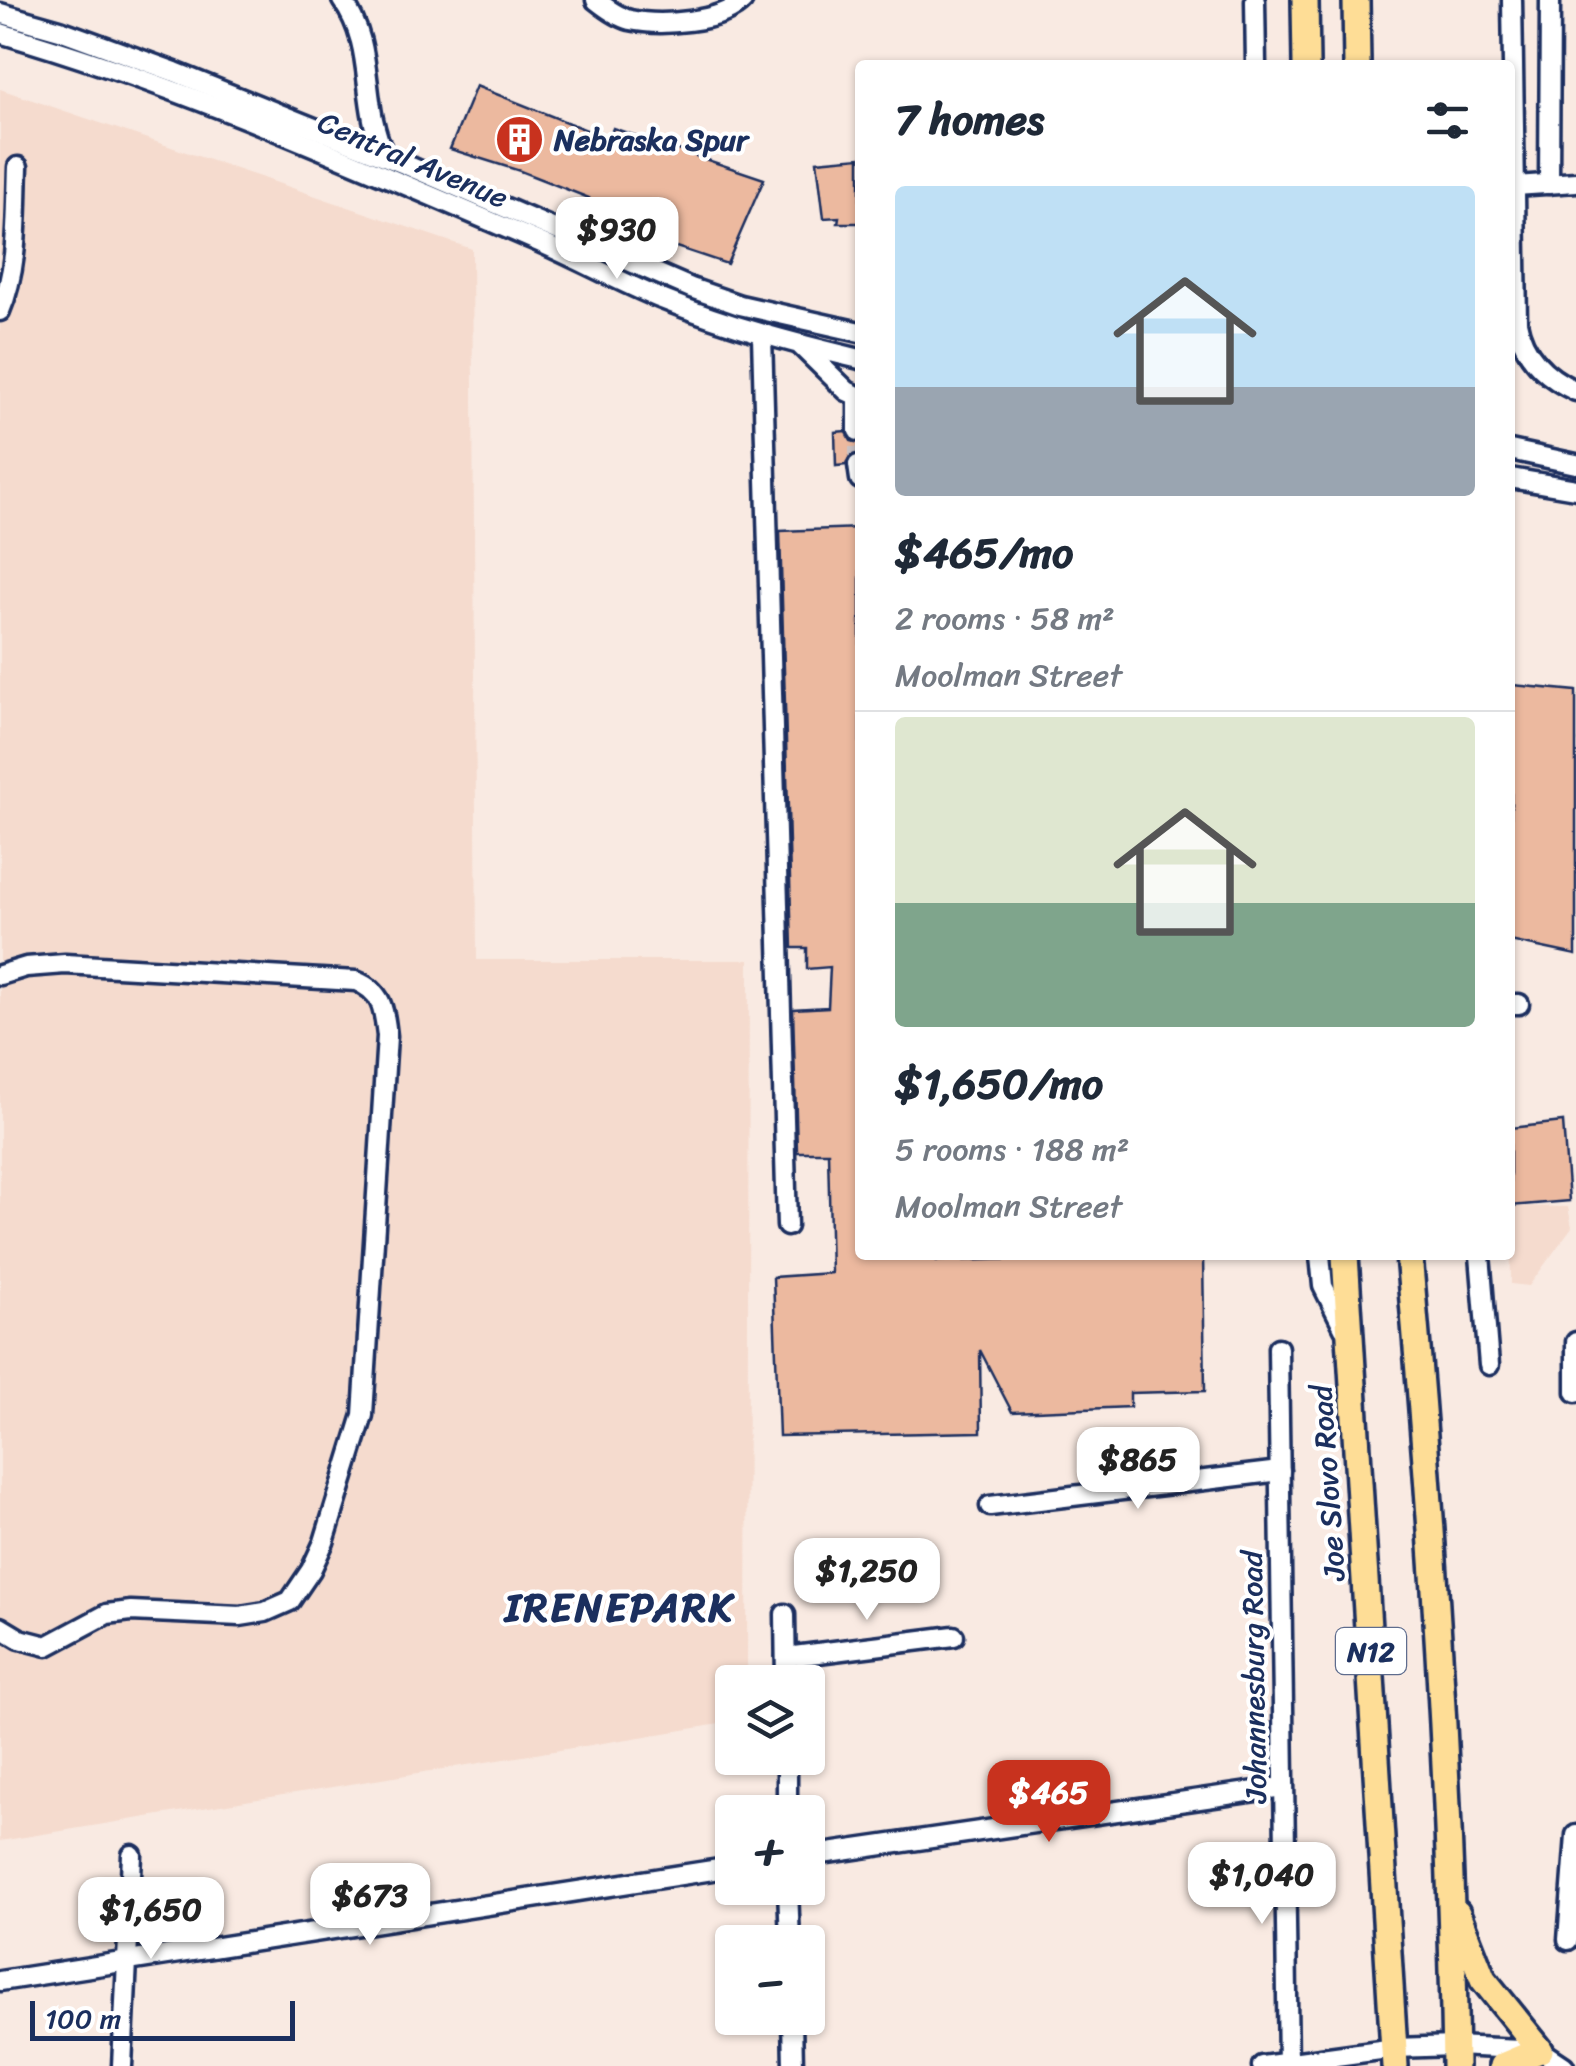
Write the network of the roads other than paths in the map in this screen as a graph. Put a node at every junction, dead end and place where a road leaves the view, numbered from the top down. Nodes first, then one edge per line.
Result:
1 (342, 0) edge
2 (596, 0) edge
3 (743, 0) edge
4 (1255, 0) edge
5 (1305, 0) edge
6 (1356, 0) edge
7 (1512, 0) edge
8 (1550, 0) edge
9 (0, 13) edge
10 (0, 33) edge
11 (1256, 60) edge
12 (1306, 60) edge
13 (1356, 60) edge
14 (1513, 60) edge
15 (368, 109) junction
16 (340, 138) junction
17 (385, 156) junction
18 (18, 167) dead end
19 (1576, 182) edge
20 (1548, 184) junction
21 (1515, 186) edge
22 (1515, 231) edge
23 (0, 311) edge
24 (855, 331) edge
25 (762, 336) junction
26 (801, 345) junction
27 (855, 359) edge
28 (1576, 392) edge
29 (855, 395) edge
30 (1515, 451) edge
31 (1576, 464) edge
32 (1515, 479) edge
33 (1576, 491) edge
34 (0, 976) edge
35 (787, 1226) dead end
36 (1320, 1260) edge
37 (1345, 1260) edge
38 (1409, 1260) edge
39 (1480, 1260) edge
40 (1351, 1342) junction
41 (1576, 1342) edge
42 (1278, 1348) dead end
43 (1489, 1365) dead end
44 (1576, 1392) edge
45 (1280, 1472) junction
46 (990, 1506) dead end
47 (785, 1614) dead end
48 (0, 1627) edge
49 (954, 1636) dead end
50 (786, 1657) junction
51 (786, 1665) edge
52 (1283, 1786) junction
53 (1576, 1835) edge
54 (825, 1853) edge
55 (132, 1855) dead end
56 (715, 1870) edge
57 (1448, 1884) junction
58 (1568, 1940) dead end
59 (127, 1962) junction
60 (0, 1981) edge
61 (792, 2035) edge
62 (1540, 2050) junction
63 (1455, 2056) edge
64 (1395, 2057) edge
65 (1288, 2063) edge
66 (122, 2066) edge
67 (793, 2066) edge
68 (1262, 2066) edge
69 (1502, 2066) edge
70 (1564, 2066) edge

1 - 15 street
2 - 3 street
4 - 11 street
5 - 12 highway
6 - 13 highway
7 - 14 street
8 - 20 street
9 - 16 street, Central Avenue
10 - 25 street, Central Avenue
15 - 16 street
15 - 17 street
16 - 17 street, Central Avenue
17 - 24 street, Central Avenue
18 - 23 street
19 - 20 street
20 - 21 street
22 - 28 street
25 - 26 street, Central Avenue
25 - 35 street
26 - 27 street, Central Avenue
26 - 29 street
30 - 31 street
32 - 33 street
34 - 48 street
36 - 40 street
37 - 40 highway, Joe Slovo Road / N12
38 - 57 highway, N12
39 - 43 street
40 - 64 highway, Joe Slovo Road / N12
41 - 44 street
42 - 45 street, Johannesburg Road
45 - 46 street
45 - 52 street, Johannesburg Road
47 - 50 street
49 - 50 street
50 - 51 street
52 - 54 street
52 - 65 street, Johannesburg Road
53 - 58 street
55 - 59 street
56 - 59 street
57 - 62 highway
57 - 63 highway, N12
59 - 60 street
59 - 66 street
61 - 67 street
62 - 63 street
62 - 69 highway
62 - 70 street
63 - 64 street
64 - 65 street
65 - 68 street

